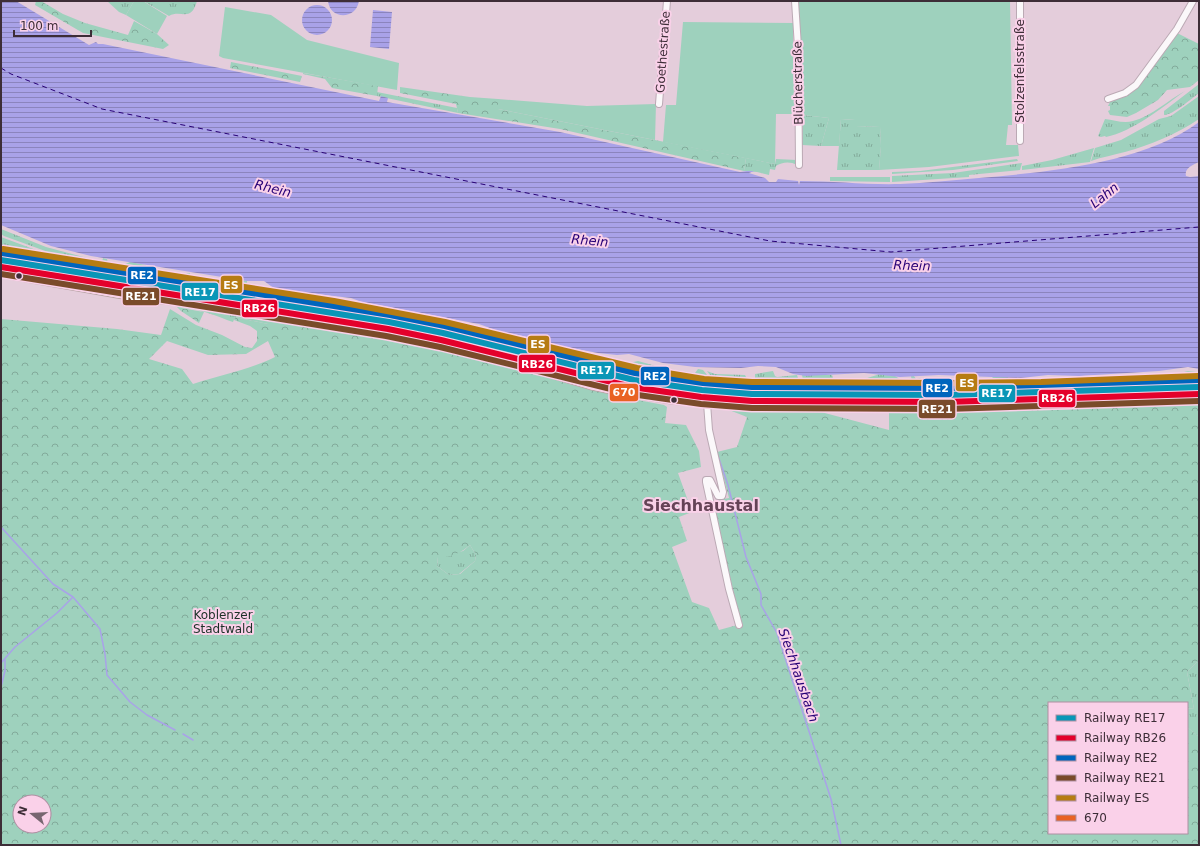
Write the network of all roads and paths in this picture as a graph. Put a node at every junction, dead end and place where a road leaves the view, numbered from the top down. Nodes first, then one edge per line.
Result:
1 (667, 1) edge
2 (795, 1) edge
3 (1020, 1) edge
4 (1193, 1) edge
5 (1108, 99) dead end
6 (659, 104) dead end
7 (1020, 141) dead end
8 (799, 165) dead end
9 (1, 273) edge
10 (1199, 397) edge
11 (707, 403) junction
12 (739, 625) dead end

1 - 6 street, Goethestraße
2 - 8 street, Blücherstraße
3 - 7 street, Stolzenfelsstraße
4 - 5 street
9 - 11 main road
10 - 11 main road
11 - 12 street

